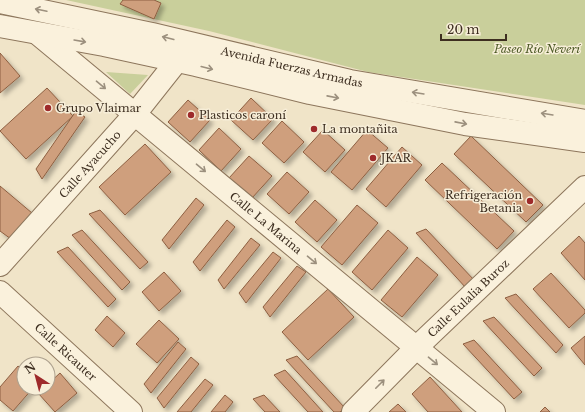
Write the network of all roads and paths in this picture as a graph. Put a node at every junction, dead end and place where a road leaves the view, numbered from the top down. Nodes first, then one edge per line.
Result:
1 (0, 2) edge
2 (0, 26) edge
3 (38, 34) junction
4 (193, 44) junction
5 (177, 61) junction
6 (135, 114) junction
7 (585, 121) edge
8 (585, 141) edge
9 (585, 187) edge
10 (0, 265) edge
11 (0, 292) edge
12 (417, 347) junction
13 (131, 412) edge
14 (353, 412) edge
15 (494, 412) edge

4 -> 1 street, Avenida Fuerzas Armadas
2 - 3 street, Avenida Fuerzas Armadas
3 -> 5 street, Avenida Fuerzas Armadas
3 -> 6 street, Calle La Marina
4 - 5 street, Calle Ayacucho
7 -> 4 street, Avenida Fuerzas Armadas
5 - 6 street, Calle Ayacucho
5 -> 8 street, Avenida Fuerzas Armadas
6 - 10 street, Calle Ayacucho
6 -> 12 street, Calle La Marina
9 - 12 street, Calle Eulalia Buroz
11 - 13 street, Calle Ricauter
14 -> 12 street, Calle Eulalia Buroz
12 -> 15 street, Calle La Marina

